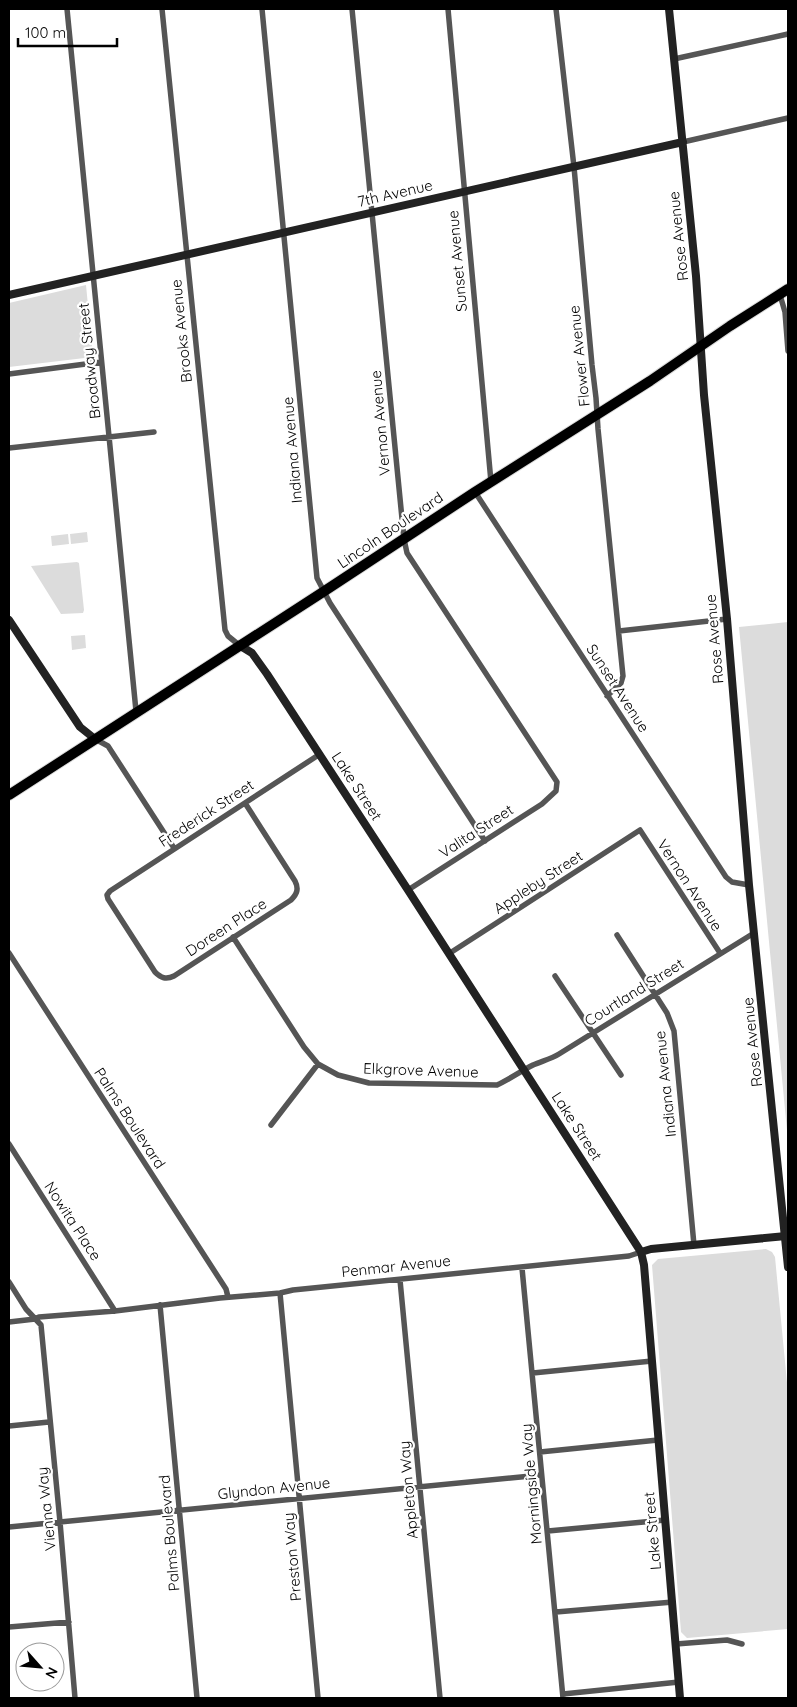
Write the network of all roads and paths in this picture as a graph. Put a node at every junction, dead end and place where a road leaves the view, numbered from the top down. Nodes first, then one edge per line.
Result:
1 (67, 9) edge
2 (162, 9) edge
3 (262, 9) edge
4 (352, 9) edge
5 (448, 9) edge
6 (556, 9) edge
7 (669, 9) edge
8 (788, 34) edge
9 (674, 59) junction
10 (788, 118) edge
11 (682, 142) junction
12 (574, 167) junction
13 (463, 192) junction
14 (372, 213) junction
15 (284, 232) junction
16 (186, 254) junction
17 (92, 275) junction
18 (784, 292) edge
19 (9, 295) edge
20 (701, 346) junction
21 (788, 351) edge
22 (101, 362) junction
23 (9, 374) edge
24 (597, 414) junction
25 (154, 432) dead end
26 (109, 437) junction
27 (9, 448) edge
28 (491, 482) junction
29 (475, 492) junction
30 (404, 539) junction
31 (323, 592) junction
32 (726, 619) junction
33 (9, 620) edge
34 (619, 630) junction
35 (239, 646) junction
36 (607, 696) junction
37 (136, 711) junction
38 (95, 739) junction
39 (320, 754) junction
40 (556, 791) joint
41 (9, 795) edge
42 (245, 803) junction
43 (640, 830) joint
44 (485, 841) junction
45 (174, 848) junction
46 (750, 885) junction
47 (408, 890) junction
48 (754, 933) junction
49 (617, 935) dead end
50 (233, 938) junction
51 (9, 953) edge
52 (720, 953) junction
53 (450, 954) junction
54 (555, 976) dead end
55 (164, 979) joint
56 (655, 994) junction
57 (593, 1032) junction
58 (318, 1064) junction
59 (525, 1070) junction
60 (620, 1075) dead end
61 (272, 1125) dead end
62 (9, 1144) edge
63 (786, 1236) junction
64 (694, 1245) junction
65 (641, 1252) junction
66 (788, 1267) edge
67 (522, 1268) junction
68 (400, 1280) junction
69 (9, 1282) edge
70 (280, 1293) junction
71 (228, 1297) junction
72 (160, 1306) junction
73 (115, 1311) junction
74 (35, 1319) junction
75 (9, 1322) edge
76 (652, 1361) junction
77 (533, 1373) junction
78 (50, 1422) junction
79 (9, 1426) edge
80 (658, 1440) junction
81 (540, 1452) junction
82 (541, 1475) junction
83 (420, 1487) junction
84 (299, 1498) junction
85 (180, 1510) junction
86 (665, 1520) junction
87 (60, 1522) junction
88 (9, 1527) edge
89 (548, 1531) junction
90 (673, 1602) junction
91 (556, 1612) junction
92 (69, 1622) junction
93 (9, 1627) edge
94 (676, 1644) junction
95 (742, 1644) dead end
96 (679, 1682) junction
97 (563, 1696) edge
98 (75, 1698) edge
99 (197, 1698) edge
100 (318, 1698) edge
101 (440, 1698) edge
102 (680, 1698) edge

1 - 17 street, Broadway Street
2 - 16 street, Brooks Avenue
3 - 15 street, Indiana Avenue
4 - 14 street, Vernon Avenue
5 - 13 street, Sunset Avenue
6 - 12 street, Flower Avenue
7 - 9 street, Rose Avenue
8 - 9 street
9 - 11 street, Rose Avenue
10 - 11 street, 7th Avenue
11 - 12 street, 7th Avenue
11 - 20 street, Rose Avenue
12 - 13 street, 7th Avenue
12 - 24 street, Flower Avenue
13 - 14 street, 7th Avenue
13 - 28 street, Sunset Avenue
14 - 15 street, 7th Avenue
14 - 30 street, Vernon Avenue
15 - 16 street, 7th Avenue
15 - 31 street, Indiana Avenue
16 - 17 street, 7th Avenue
16 - 35 street, Brooks Avenue
17 - 19 street, 7th Avenue
17 - 22 street, Broadway Street
18 - 20 highway, Lincoln Boulevard
18 - 21 street
20 - 24 highway, Lincoln Boulevard
20 - 32 street, Rose Avenue
22 - 23 street
22 - 26 street, Broadway Street
24 - 28 highway, Lincoln Boulevard
24 - 34 street, Flower Avenue
25 - 26 street
26 - 27 street
26 - 37 street, Broadway Street
28 - 29 highway, Lincoln Boulevard
29 - 30 highway, Lincoln Boulevard
29 - 36 street, Sunset Avenue
30 - 31 highway, Lincoln Boulevard
30 - 40 street, Vernon Avenue
31 - 35 highway, Lincoln Boulevard
31 - 44 street, Indiana Avenue
32 - 34 street
32 - 46 street, Rose Avenue
33 - 38 street
34 - 36 street, Flower Avenue
35 - 37 highway, Lincoln Boulevard
35 - 39 street, Lake Street
36 - 46 street, Sunset Avenue
37 - 38 highway, Lincoln Boulevard
38 - 41 highway, Lincoln Boulevard
38 - 45 street
39 - 42 street, Frederick Street
39 - 47 street, Lake Street
40 - 44 street, Valita Street
42 - 45 street, Frederick Street
42 - 50 street, Doreen Place
43 - 52 street, Vernon Avenue
43 - 53 street, Appleby Street
44 - 47 street, Valita Street
45 - 55 street, Frederick Street
46 - 48 street, Rose Avenue
47 - 53 street, Lake Street
48 - 52 street, Courtland Street
48 - 63 street, Rose Avenue
49 - 56 street, Indiana Avenue
50 - 55 street, Doreen Place
50 - 58 street, Elkgrove Avenue
51 - 71 street, Palms Boulevard
52 - 56 street, Courtland Street
53 - 59 street, Lake Street
54 - 57 street
56 - 57 street, Courtland Street
56 - 64 street, Indiana Avenue
57 - 59 street, Courtland Street
57 - 60 street
58 - 59 street, Elkgrove Avenue
58 - 61 street
59 - 65 street, Lake Street
62 - 73 street, Nowita Place
63 - 64 street, Penmar Avenue
63 - 66 street, Rose Avenue
64 - 65 street, Penmar Avenue
65 - 67 street, Penmar Avenue
65 - 76 street, Lake Street
67 - 68 street, Penmar Avenue
67 - 77 street, Morningside Way
68 - 70 street, Penmar Avenue
68 - 83 street, Appleton Way
69 - 74 street, Vienna Way
70 - 71 street, Penmar Avenue
70 - 84 street, Preston Way
71 - 72 street, Penmar Avenue
72 - 73 street, Penmar Avenue
72 - 85 street, Palms Boulevard
73 - 74 street, Penmar Avenue
74 - 75 street, Penmar Avenue
74 - 78 street, Vienna Way
76 - 77 street
76 - 80 street, Lake Street
77 - 81 street, Morningside Way
78 - 79 street
78 - 87 street, Vienna Way
80 - 81 street
80 - 86 street, Lake Street
81 - 82 street, Morningside Way
82 - 83 street, Glyndon Avenue
82 - 89 street, Morningside Way
83 - 84 street, Glyndon Avenue
83 - 101 street, Appleton Way
84 - 85 street, Glyndon Avenue
84 - 100 street, Preston Way
85 - 87 street, Glyndon Avenue
85 - 99 street, Palms Boulevard
86 - 89 street
86 - 90 street, Lake Street
87 - 88 street, Glyndon Avenue
87 - 92 street, Vienna Way
89 - 91 street, Morningside Way
90 - 91 street
90 - 94 street, Lake Street
91 - 97 street, Morningside Way
92 - 93 street
92 - 98 street, Vienna Way
94 - 95 street
94 - 96 street, Lake Street
96 - 97 street
96 - 102 street, Lake Street

